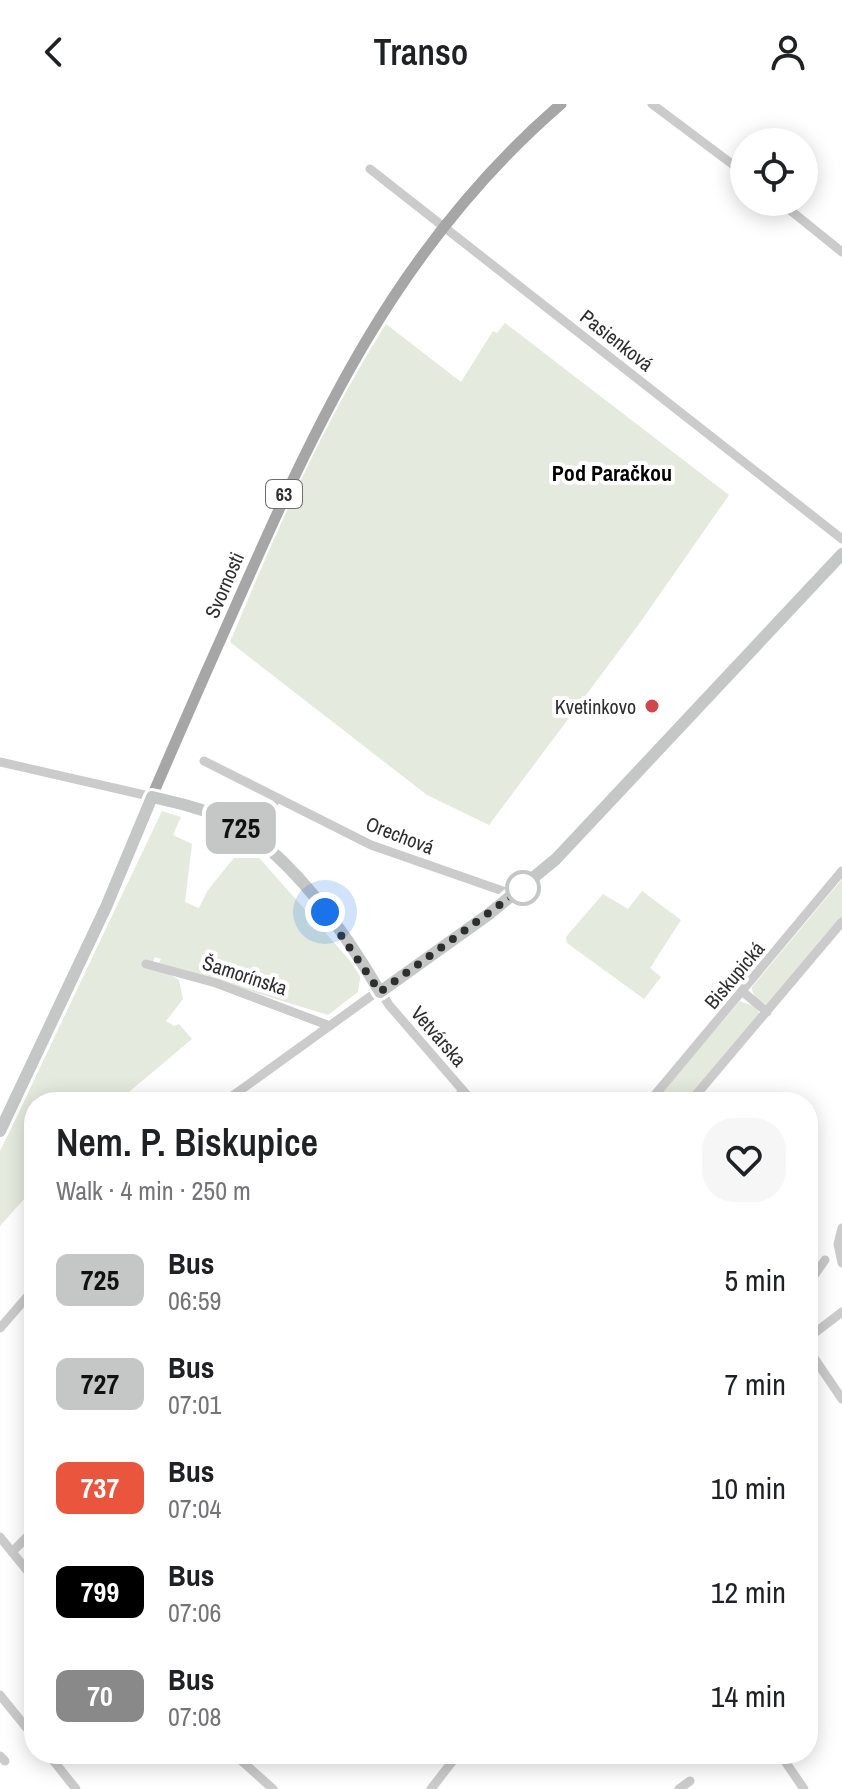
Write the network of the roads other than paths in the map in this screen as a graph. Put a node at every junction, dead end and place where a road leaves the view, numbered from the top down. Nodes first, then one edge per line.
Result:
1 (561, 104) edge
2 (652, 104) edge
3 (730, 162) edge
4 (370, 169) dead end
5 (797, 216) edge
6 (444, 228) junction
7 (842, 252) edge
8 (842, 539) edge
9 (842, 554) edge
10 (204, 761) dead end
11 (0, 762) edge
12 (152, 797) junction
13 (277, 799) junction
14 (247, 832) junction
15 (842, 871) edge
16 (514, 895) junction
17 (842, 922) edge
18 (146, 964) dead end
19 (380, 992) junction
20 (743, 992) junction
21 (767, 1012) junction
22 (330, 1026) junction
23 (463, 1091) edge
24 (238, 1092) edge
25 (660, 1092) edge
26 (699, 1092) edge
27 (0, 1130) edge
28 (842, 1228) edge
29 (825, 1260) dead end
30 (842, 1263) edge
31 (818, 1270) edge
32 (24, 1300) edge
33 (842, 1312) edge
34 (0, 1328) edge
35 (818, 1330) edge
36 (818, 1364) edge
37 (842, 1399) edge
38 (0, 1537) edge
39 (24, 1540) edge
40 (12, 1552) junction
41 (24, 1567) edge
42 (0, 1695) edge
43 (24, 1725) edge
44 (56, 1764) edge
45 (245, 1764) edge
46 (450, 1764) edge
47 (787, 1764) edge
48 (690, 1781) dead end
49 (76, 1789) edge
50 (273, 1789) edge
51 (431, 1789) edge
52 (679, 1789) edge
53 (804, 1789) edge

1 - 6 main road, Svornosti / 63
2 - 3 street
4 - 6 street, Pasienková
5 - 7 street
6 - 8 street, Pasienková
6 - 12 main road, Svornosti / 63
9 - 16 street
10 - 13 street, Orechová
11 - 12 street
12 - 14 street
12 - 27 main road, Svornosti / 63
13 - 14 street
13 - 16 street, Orechová
14 - 19 street, Vetvárska
15 - 20 street, Biskupická
16 - 19 street
17 - 21 street
18 - 22 street, Šamorínska
19 - 22 street
19 - 23 street, Vetvárska
20 - 21 street
20 - 25 street, Biskupická
21 - 26 street
22 - 24 street
28 - 30 street
29 - 31 street
32 - 34 street
33 - 35 street
36 - 37 street
38 - 40 street
39 - 40 street
40 - 41 street
42 - 43 street
44 - 49 street
45 - 50 street
46 - 51 street
47 - 53 street
48 - 52 street

